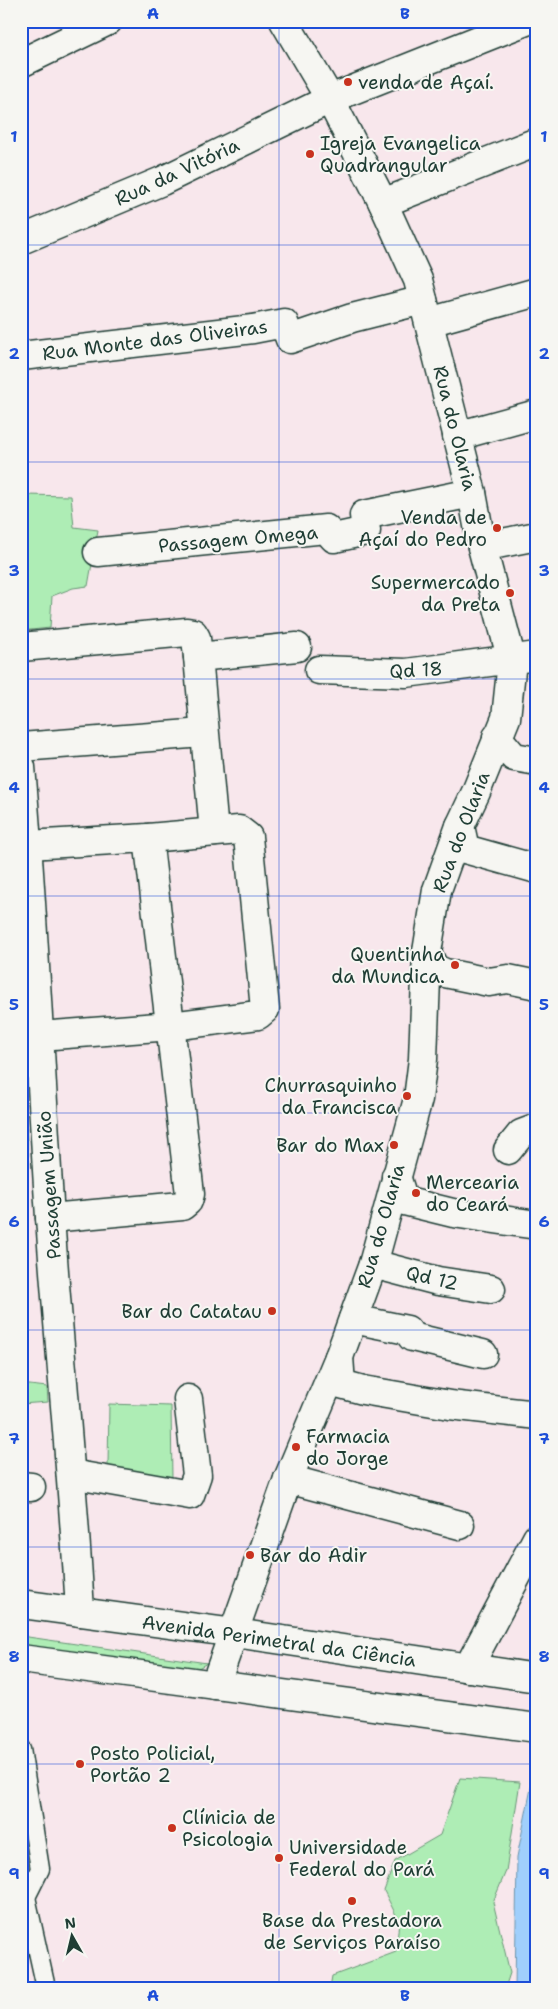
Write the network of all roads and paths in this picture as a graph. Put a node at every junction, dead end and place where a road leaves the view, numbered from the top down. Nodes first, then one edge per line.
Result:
1 (108, 21) edge
2 (284, 21) edge
3 (526, 21) edge
4 (21, 63) edge
5 (330, 100) junction
6 (537, 142) edge
7 (383, 203) junction
8 (21, 240) edge
9 (537, 292) edge
10 (426, 311) junction
11 (21, 356) edge
12 (537, 414) edge
13 (457, 436) junction
14 (472, 493) junction
15 (537, 536) edge
16 (482, 547) junction
17 (98, 552) dead end
18 (21, 647) edge
19 (297, 647) dead end
20 (198, 657) junction
21 (524, 659) edge
22 (319, 670) dead end
23 (204, 733) junction
24 (497, 737) junction
25 (21, 747) edge
26 (537, 761) edge
27 (21, 767) edge
28 (460, 826) junction
29 (214, 832) junction
30 (148, 838) junction
31 (28, 845) junction
32 (537, 869) edge
33 (427, 952) junction
34 (537, 985) edge
35 (171, 1026) junction
36 (40, 1036) junction
37 (537, 1128) edge
38 (508, 1150) dead end
39 (396, 1176) junction
40 (50, 1218) junction
41 (537, 1225) edge
42 (373, 1264) junction
43 (491, 1290) dead end
44 (353, 1319) junction
45 (483, 1354) dead end
46 (339, 1357) junction
47 (188, 1399) dead end
48 (537, 1415) edge
49 (71, 1474) junction
50 (288, 1479) junction
51 (460, 1525) dead end
52 (537, 1538) edge
53 (21, 1604) edge
54 (80, 1612) junction
55 (235, 1633) junction
56 (21, 1659) edge
57 (468, 1668) junction
58 (537, 1678) edge
59 (215, 1685) junction
60 (537, 1728) edge
61 (21, 1749) edge
62 (23, 1894) edge
63 (46, 1988) edge

1 - 4 street
2 - 5 street, Rua do Olaria
3 - 5 street, Rua da Vitória
5 - 7 street, Rua do Olaria
5 - 8 street, Rua da Vitória
6 - 7 street
7 - 10 street, Rua do Olaria
9 - 10 street
10 - 11 street, Rua Monte das Oliveiras
10 - 13 street, Rua do Olaria
12 - 13 street
13 - 14 street, Rua do Olaria
14 - 16 street, Rua do Olaria
14 - 17 street, Passagem Omega
15 - 16 street
16 - 21 street, Rua do Olaria
18 - 20 street
19 - 20 street
20 - 23 street
21 - 22 street, Qd 18
21 - 24 street, Rua do Olaria
23 - 25 street
23 - 29 street
24 - 26 street
24 - 28 street, Rua do Olaria
27 - 31 street, Passagem União
28 - 32 street
28 - 33 street, Rua do Olaria
29 - 30 street
29 - 35 street
30 - 31 street
30 - 35 street
31 - 36 street, Passagem União
33 - 34 street
33 - 39 street, Rua do Olaria
35 - 36 street
35 - 40 street
36 - 40 street, Passagem União
37 - 38 street
39 - 41 street
39 - 42 street, Rua do Olaria
40 - 49 street, Passagem União
42 - 43 street, Qd 12
42 - 44 street, Rua do Olaria
44 - 45 street
44 - 46 street, Rua do Olaria
46 - 48 street
46 - 50 street, Rua do Olaria
47 - 49 street
49 - 54 street, Passagem União
50 - 51 street
50 - 55 street, Rua do Olaria
52 - 57 street
53 - 54 street, Avenida Perimetral da Ciência
54 - 55 street, Avenida Perimetral da Ciência
55 - 57 street, Avenida Perimetral da Ciência
55 - 59 street, Rua do Olaria
56 - 59 street
57 - 58 street, Avenida Perimetral da Ciência
59 - 60 street
61 - 62 lane
62 - 63 lane

